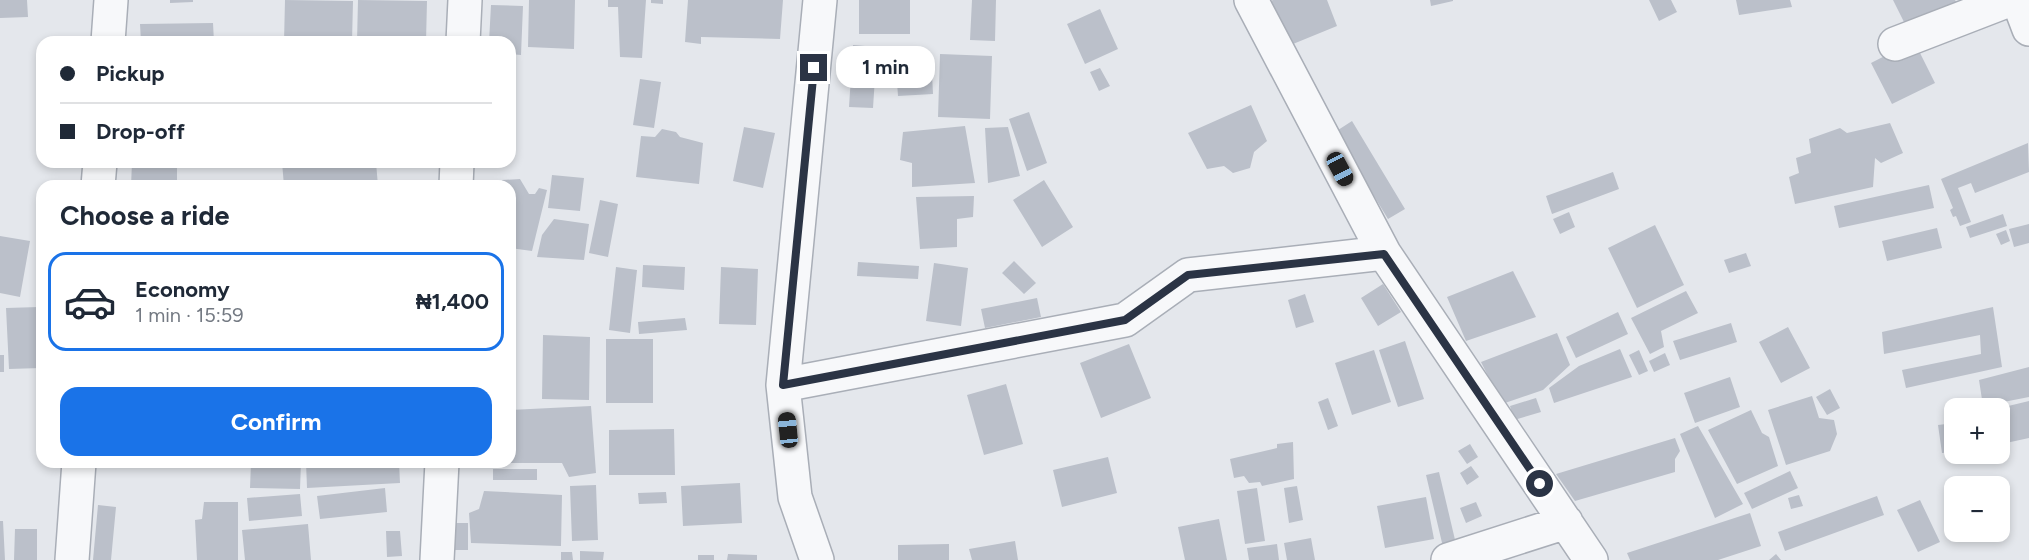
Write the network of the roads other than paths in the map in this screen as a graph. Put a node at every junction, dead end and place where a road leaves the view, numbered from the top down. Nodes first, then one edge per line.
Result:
1 (111, 0) edge
2 (465, 0) edge
3 (820, 0) edge
4 (1251, 0) edge
5 (2009, 0) edge
6 (2018, 0) edge
7 (2029, 29) edge
8 (108, 36) edge
9 (463, 36) edge
10 (1895, 44) dead end
11 (1384, 254) junction
12 (783, 385) junction
13 (79, 468) edge
14 (442, 468) edge
15 (1566, 522) junction
16 (72, 560) edge
17 (437, 560) edge
18 (817, 560) edge
19 (1448, 560) edge
20 (1592, 560) edge

1 - 8 street
2 - 9 street
3 - 12 street
4 - 11 street
5 - 10 street
6 - 7 street
11 - 12 street
11 - 15 street
12 - 18 street
13 - 16 street
14 - 17 street
15 - 19 street
15 - 20 street

